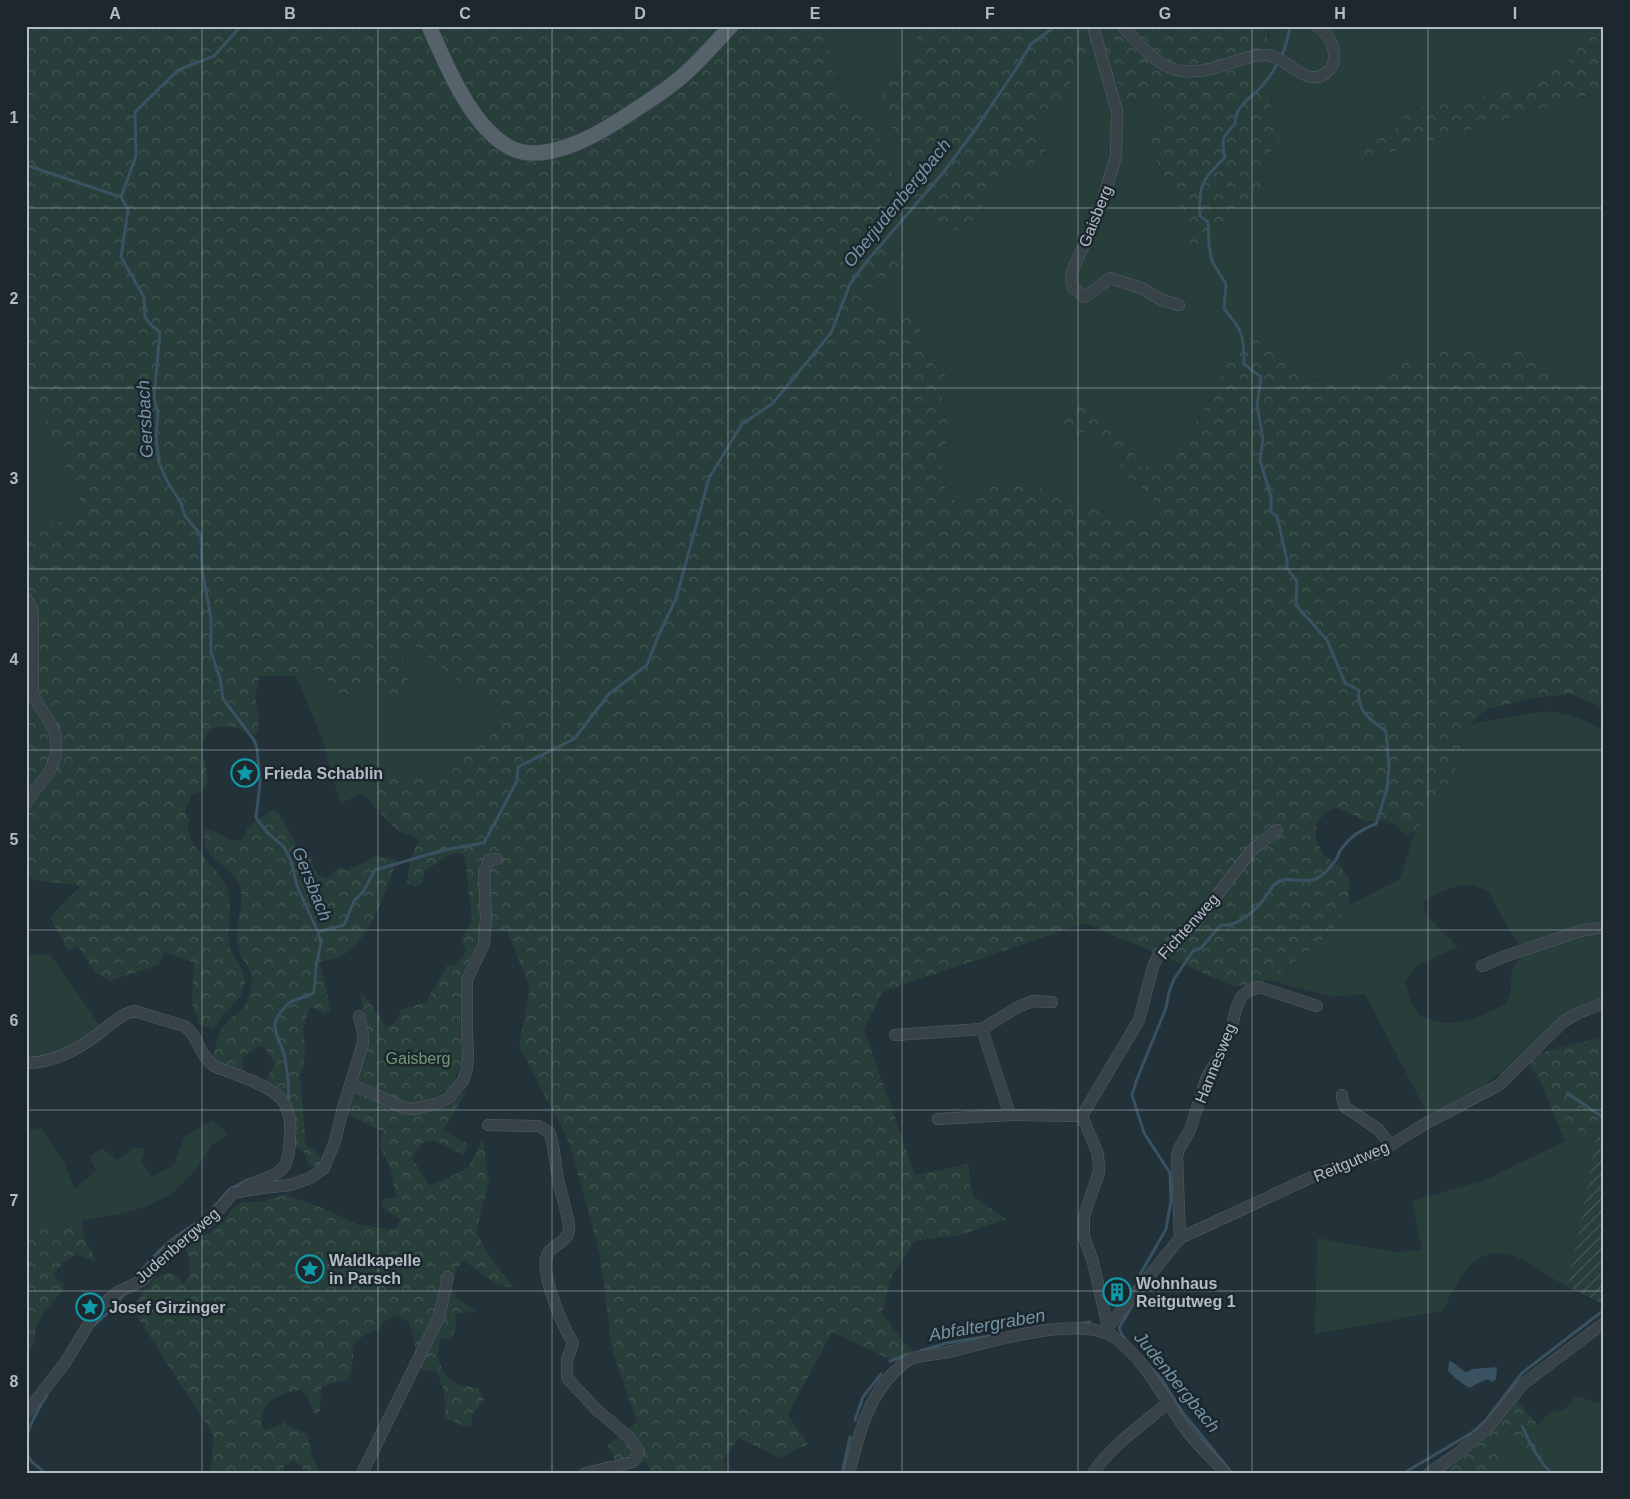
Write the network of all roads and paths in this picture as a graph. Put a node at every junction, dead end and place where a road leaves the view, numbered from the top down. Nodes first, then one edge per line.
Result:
1 (428, 26) edge
2 (731, 26) edge
3 (1093, 26) edge
4 (1122, 26) edge
5 (1317, 26) edge
6 (1179, 305) dead end
7 (26, 598) edge
8 (26, 803) edge
9 (1277, 830) dead end
10 (497, 859) dead end
11 (1604, 927) edge
12 (1482, 966) dead end
13 (1052, 1002) dead end
14 (1604, 1003) edge
15 (1317, 1006) dead end
16 (359, 1016) dead end
17 (982, 1029) junction
18 (895, 1035) dead end
19 (26, 1063) edge
20 (351, 1086) junction
21 (1342, 1095) dead end
22 (1010, 1115) junction
23 (1082, 1116) junction
24 (938, 1119) dead end
25 (488, 1125) dead end
26 (1391, 1145) junction
27 (233, 1194) junction
28 (1180, 1238) junction
29 (448, 1276) dead end
30 (1604, 1323) edge
31 (1109, 1331) junction
32 (1169, 1402) junction
33 (26, 1413) edge
34 (362, 1473) edge
35 (585, 1473) edge
36 (849, 1473) edge
37 (1093, 1473) edge
38 (1225, 1473) edge
39 (1429, 1473) edge

1 - 2 main road
3 - 6 street, Gaisberg
4 - 5 street
7 - 8 street
9 - 23 street, Fichtenweg
10 - 20 street
11 - 12 street
13 - 17 street
14 - 26 street, Reitgutweg
15 - 28 street, Hannesweg
16 - 20 street, Judenbergweg
17 - 18 street
17 - 22 street
19 - 27 street
20 - 27 street, Judenbergweg
21 - 26 street
22 - 23 street
22 - 24 street
23 - 31 street
25 - 35 street
26 - 28 street, Reitgutweg
27 - 33 street, Judenbergweg
28 - 31 street, Reitgutweg
29 - 34 street
30 - 39 street
31 - 32 street
31 - 36 street
32 - 37 street
32 - 38 street

